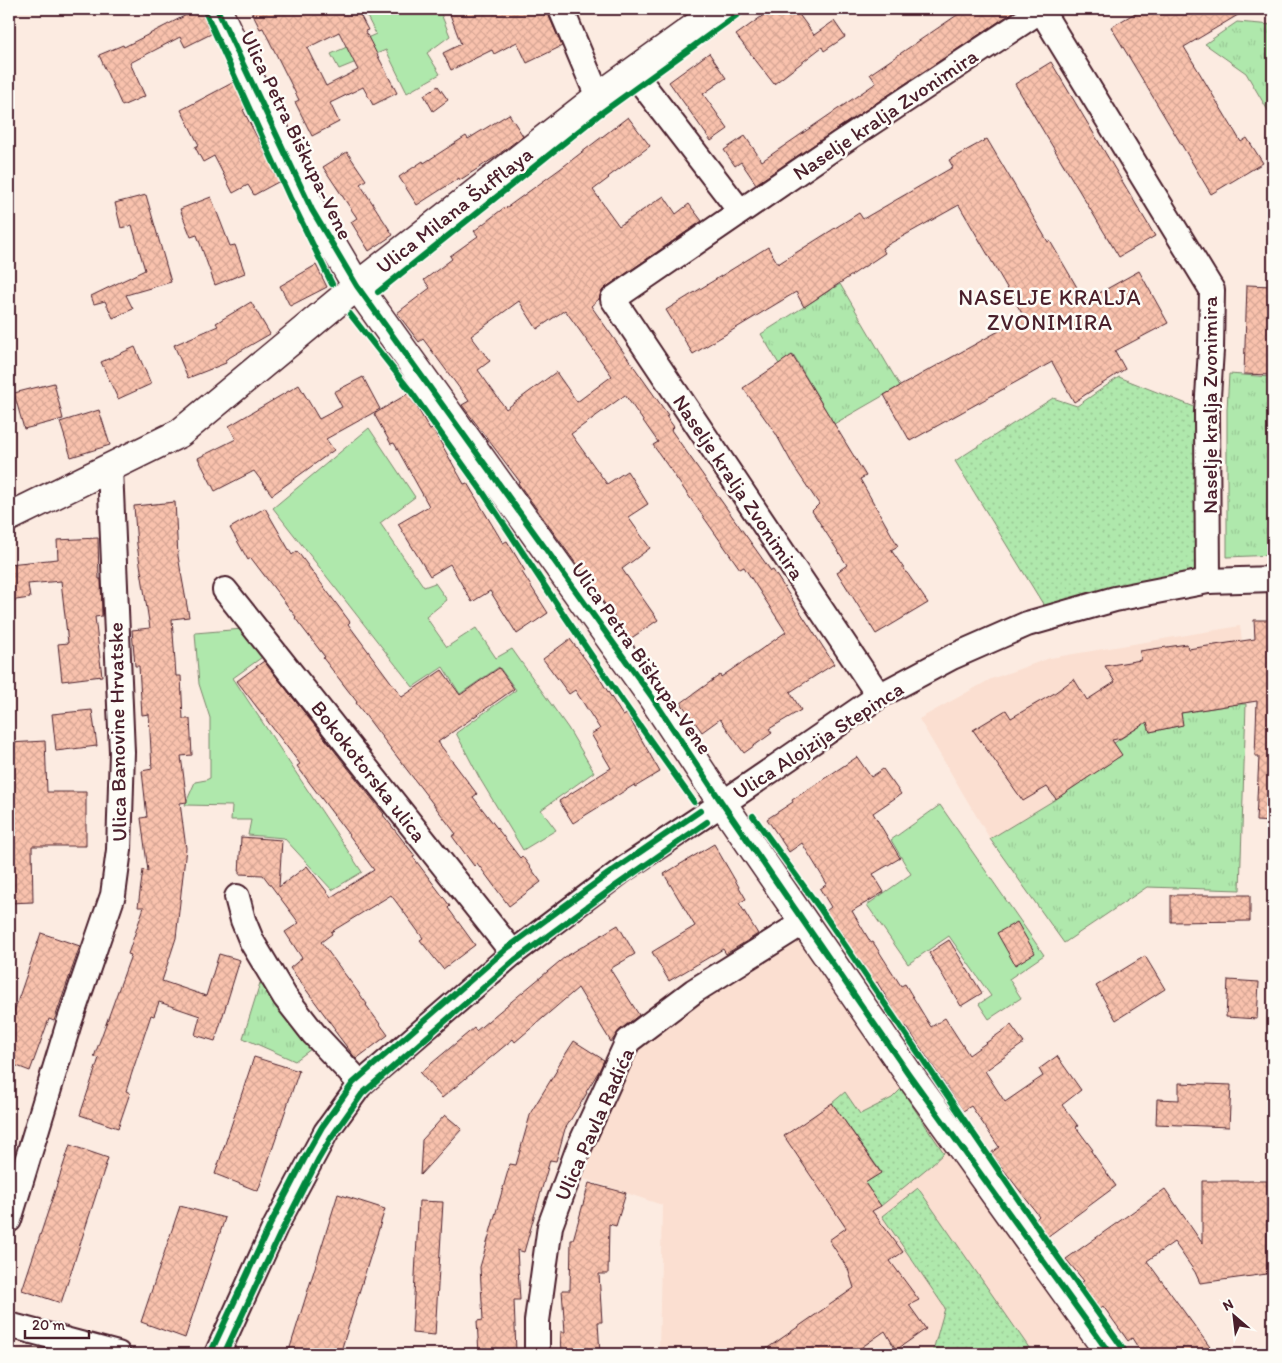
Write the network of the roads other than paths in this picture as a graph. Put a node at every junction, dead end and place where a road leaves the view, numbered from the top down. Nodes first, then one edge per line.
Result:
1 (217, 9) edge
2 (561, 9) edge
3 (720, 9) edge
4 (633, 72) junction
5 (598, 97) junction
6 (740, 211) junction
7 (357, 286) junction
8 (110, 468) junction
9 (9, 517) edge
10 (1273, 579) edge
11 (1208, 581) junction
12 (225, 590) dead end
13 (879, 696) junction
14 (722, 803) junction
15 (237, 897) dead end
16 (804, 922) junction
17 (513, 952) junction
18 (361, 1084) junction
19 (9, 1220) edge
20 (9, 1325) edge
21 (118, 1354) edge
22 (217, 1354) edge
23 (537, 1354) edge
24 (1110, 1354) edge

1 - 7 main road, Ulica Petra Biškupa-Vene
2 - 5 street
3 - 4 main road, Ulica Milana Šufflaya
4 - 5 main road, Ulica Milana Šufflaya
4 - 6 street
5 - 7 main road, Ulica Milana Šufflaya
6 - 11 street, Naselje kralja Zvonimira
6 - 13 street, Naselje kralja Zvonimira
7 - 8 main road, Ulica Milana Šufflaya
7 - 14 main road, Ulica Petra Biškupa-Vene
8 - 9 main road, Ulica Milana Šufflaya
8 - 19 street, Ulica Banovine Hrvatske
10 - 11 street, Ulica Alojzija Stepinca
11 - 13 street, Ulica Alojzija Stepinca
12 - 17 street, Bokokotorska ulica
13 - 14 street, Ulica Alojzija Stepinca
14 - 16 main road, Ulica Petra Biškupa-Vene
14 - 17 street, Ulica Alojzija Stepinca
15 - 18 street
16 - 23 street, Ulica Pavla Radića
16 - 24 main road, Ulica Petra Biškupa-Vene
17 - 18 street, Ulica Alojzija Stepinca
18 - 22 street, Ulica Alojzija Stepinca
20 - 21 street

